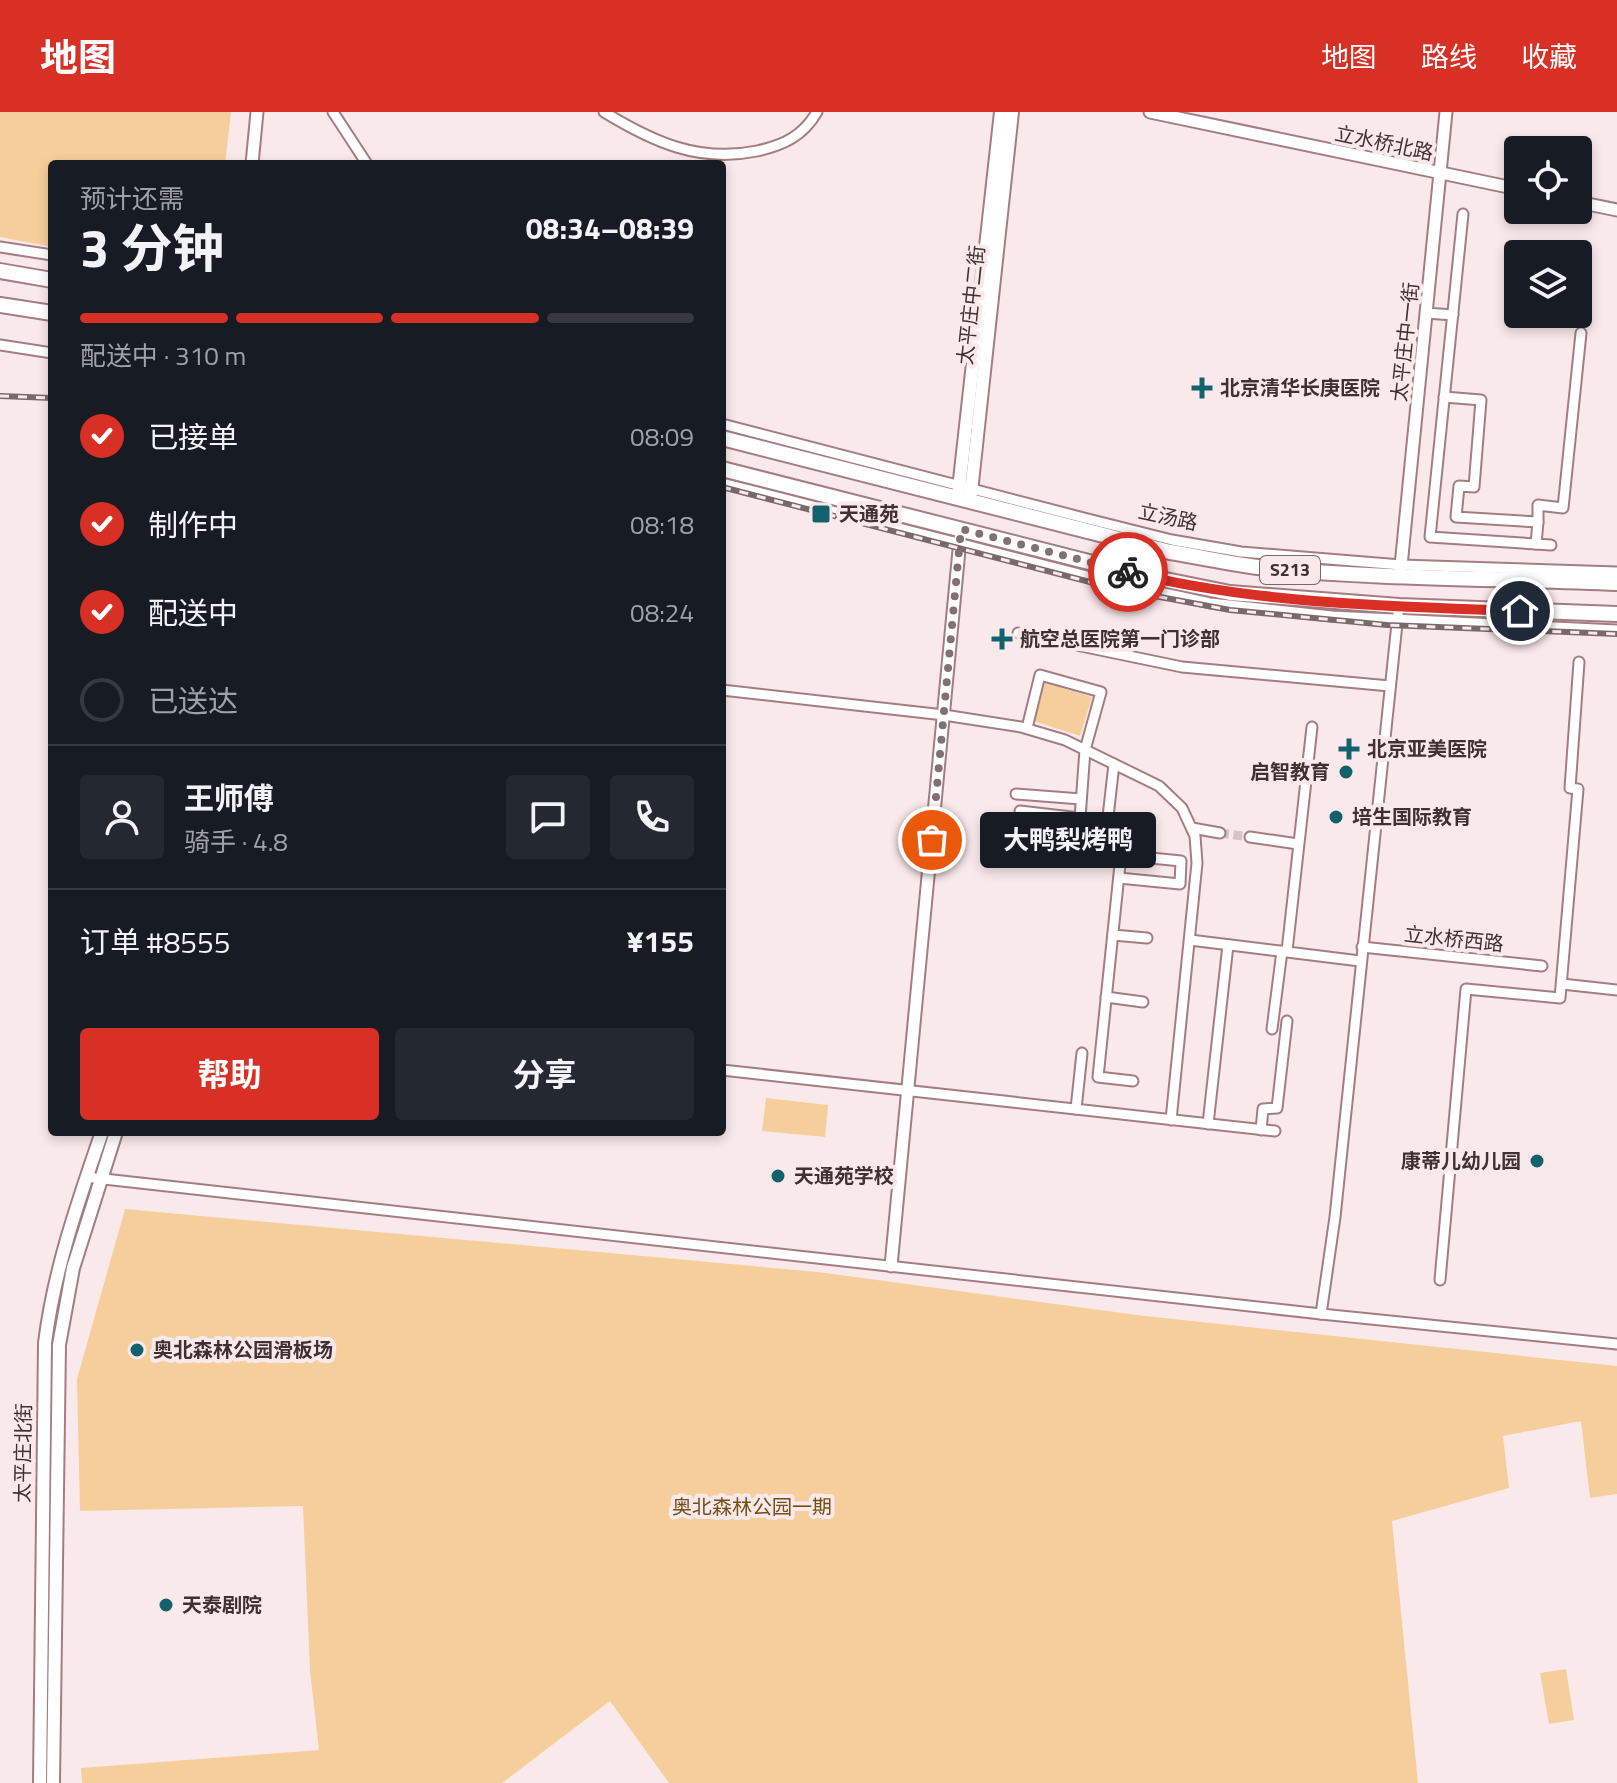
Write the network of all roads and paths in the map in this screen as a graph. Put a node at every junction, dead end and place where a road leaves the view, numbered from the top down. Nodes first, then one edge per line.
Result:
1 (257, 112) edge
2 (333, 112) edge
3 (604, 112) edge
4 (817, 112) edge
5 (1001, 112) edge
6 (1012, 112) edge
7 (1150, 112) edge
8 (1446, 112) edge
9 (1210, 118) edge
10 (252, 160) edge
11 (364, 160) edge
12 (1440, 173) junction
13 (1504, 186) edge
14 (1592, 205) edge
15 (1617, 210) edge
16 (1463, 214) dead end
17 (0, 247) edge
18 (48, 254) edge
19 (0, 271) edge
20 (48, 279) edge
21 (0, 305) edge
22 (48, 312) edge
23 (1426, 313) junction
24 (1453, 315) junction
25 (1581, 333) dead end
26 (0, 345) edge
27 (48, 352) edge
28 (1444, 397) junction
29 (726, 425) edge
30 (726, 439) edge
31 (726, 470) edge
32 (726, 484) edge
33 (965, 494) junction
34 (1456, 517) junction
35 (1538, 522) junction
36 (960, 535) junction
37 (1454, 539) junction
38 (1536, 544) junction
39 (1551, 545) dead end
40 (1401, 570) junction
41 (1617, 572) edge
42 (1617, 583) edge
43 (1398, 613) junction
44 (1617, 614) edge
45 (1617, 630) edge
46 (1018, 633) dead end
47 (1579, 662) dead end
48 (1390, 686) junction
49 (726, 690) edge
50 (944, 715) junction
51 (1312, 727) dead end
52 (1027, 728) junction
53 (1085, 750) junction
54 (1114, 764) junction
55 (1016, 794) dead end
56 (1081, 799) junction
57 (1020, 811) dead end
58 (1192, 828) junction
59 (1220, 833) tunnel mouth
60 (1250, 837) tunnel mouth
61 (1298, 844) junction
62 (1121, 855) junction
63 (1119, 878) junction
64 (1113, 935) junction
65 (1147, 938) dead end
66 (1190, 940) junction
67 (1228, 945) junction
68 (1362, 947) junction
69 (1285, 951) junction
70 (1360, 961) junction
71 (1542, 966) dead end
72 (1562, 984) junction
73 (1617, 990) edge
74 (1106, 997) junction
75 (1143, 1002) dead end
76 (1287, 1021) dead end
77 (1272, 1029) dead end
78 (1082, 1053) dead end
79 (726, 1070) edge
80 (1133, 1081) dead end
81 (908, 1090) junction
82 (1076, 1109) junction
83 (1171, 1120) junction
84 (1208, 1124) junction
85 (1261, 1130) junction
86 (1275, 1131) dead end
87 (101, 1136) edge
88 (114, 1136) edge
89 (93, 1178) junction
90 (891, 1266) junction
91 (1440, 1280) dead end
92 (1321, 1314) junction
93 (1617, 1344) edge
94 (40, 1783) edge
95 (53, 1783) edge

1 - 10 street
2 - 11 street
3 - 4 street
5 - 33 main road, 太平庄中二街
6 - 33 main road, 太平庄中二街
7 - 9 street, 立水桥北路
8 - 12 street, 太平庄中一街
9 - 12 street, 立水桥北路
12 - 13 street, 立水桥北路
12 - 23 street, 太平庄中一街
14 - 15 street
16 - 24 street
17 - 18 street
19 - 20 main road
21 - 22 main road
23 - 24 street
23 - 40 street, 太平庄中一街
24 - 28 street
25 - 35 street
26 - 27 street
28 - 34 street
28 - 37 street
29 - 33 street, 立汤路 / S213
30 - 33 main road, 立汤路 / S213
31 - 36 main road, S213
32 - 36 street, S213
33 - 40 main road, 立汤路 / S213
34 - 35 street
34 - 37 street
35 - 38 street
36 - 43 main road, S213
36 - 50 street
37 - 38 street
38 - 39 street
40 - 41 street, 立汤路 / S213
40 - 42 main road, 立汤路 / S213
43 - 44 main road, S213
43 - 45 street, S213
43 - 48 street
46 - 48 street
47 - 72 street
48 - 68 street
49 - 50 street
50 - 52 street
50 - 81 street
51 - 61 street
52 - 53 street
52 - 53 street
53 - 54 street
53 - 56 street
54 - 58 street
54 - 62 street
55 - 56 street
56 - 57 street
58 - 59 street
58 - 66 street
60 - 61 street
61 - 69 street
62 - 63 street
62 - 63 street
63 - 64 street
64 - 65 street
64 - 74 street
66 - 67 street
66 - 83 street
67 - 69 street
67 - 84 street
68 - 70 street
68 - 71 street, 立水桥西路
69 - 70 street
69 - 77 street
70 - 92 street
72 - 73 street
72 - 91 street
74 - 75 street
74 - 80 street
76 - 85 street
78 - 82 street
79 - 81 street
81 - 82 street
81 - 90 street
82 - 83 street
83 - 84 street
84 - 85 street
85 - 86 street
87 - 89 main road, 太平庄北街
88 - 89 main road, 太平庄北街
89 - 90 street
89 - 94 main road, 太平庄北街
89 - 95 main road, 太平庄北街
90 - 92 street
92 - 93 street

